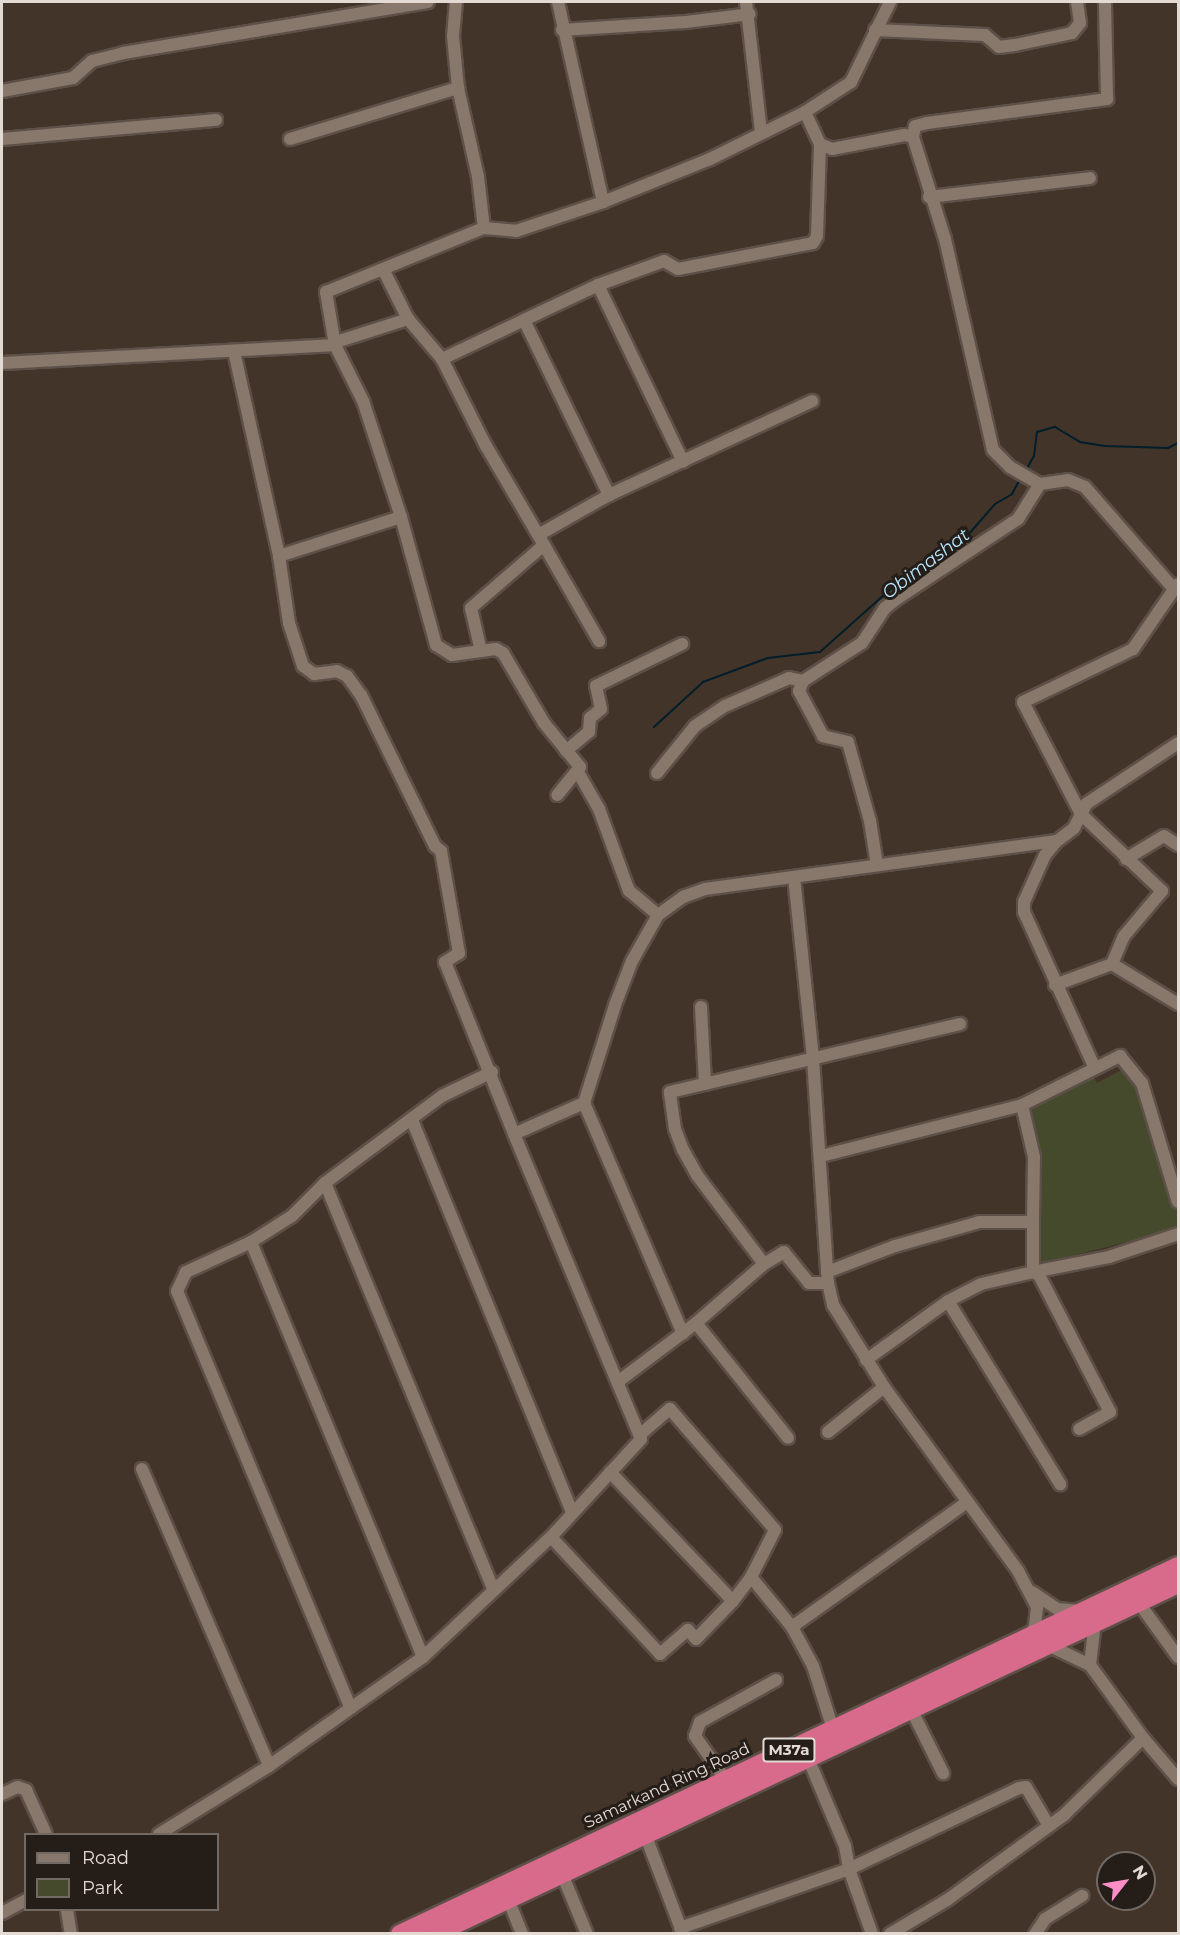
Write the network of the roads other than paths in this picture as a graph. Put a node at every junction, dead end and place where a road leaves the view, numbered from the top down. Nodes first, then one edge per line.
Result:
1 (428, 2) edge
2 (456, 2) edge
3 (558, 2) edge
4 (890, 2) edge
5 (1077, 2) edge
6 (1105, 2) edge
7 (748, 8) edge
8 (562, 30) junction
9 (875, 30) junction
10 (458, 88) junction
11 (2, 91) edge
12 (805, 112) junction
13 (216, 120) dead end
14 (761, 132) junction
15 (913, 137) junction
16 (2, 139) edge
17 (290, 139) dead end
18 (820, 144) junction
19 (1090, 178) dead end
20 (929, 197) junction
21 (603, 202) junction
22 (484, 228) junction
23 (383, 269) junction
24 (598, 285) junction
25 (408, 319) junction
26 (524, 320) junction
27 (336, 343) junction
28 (234, 351) junction
29 (442, 358) junction
30 (2, 363) edge
31 (812, 401) dead end
32 (683, 462) junction
33 (1040, 484) junction
34 (609, 495) junction
35 (401, 517) junction
36 (542, 539) junction
37 (279, 555) junction
38 (1176, 586) edge
39 (599, 641) dead end
40 (682, 644) dead end
41 (481, 651) junction
42 (803, 681) junction
43 (1179, 743) edge
44 (566, 751) junction
45 (578, 772) junction
46 (657, 773) dead end
47 (557, 795) dead end
48 (1081, 814) junction
49 (1057, 841) junction
50 (1179, 845) edge
51 (1126, 859) junction
52 (877, 865) junction
53 (794, 877) junction
54 (658, 915) junction
55 (1112, 964) junction
56 (1055, 986) junction
57 (1179, 1004) edge
58 (701, 1007) dead end
59 (960, 1023) dead end
60 (813, 1059) junction
61 (1094, 1066) junction
62 (492, 1072) junction
63 (705, 1084) junction
64 (584, 1103) junction
65 (1022, 1106) junction
66 (412, 1120) junction
67 (514, 1134) junction
68 (821, 1156) junction
69 (325, 1183) junction
70 (1179, 1202) edge
71 (1033, 1222) junction
72 (1179, 1233) edge
73 (251, 1242) junction
74 (764, 1264) junction
75 (1033, 1272) junction
76 (827, 1278) junction
77 (948, 1301) junction
78 (696, 1323) junction
79 (683, 1334) junction
80 (866, 1360) junction
81 (620, 1380) junction
82 (884, 1387) junction
83 (1079, 1429) dead end
84 (828, 1431) dead end
85 (642, 1433) junction
86 (788, 1438) dead end
87 (142, 1469) dead end
88 (610, 1472) junction
89 (1060, 1484) dead end
90 (967, 1502) junction
91 (572, 1513) junction
92 (551, 1538) junction
93 (1179, 1566) edge
94 (751, 1577) junction
95 (1179, 1584) edge
96 (1027, 1587) junction
97 (494, 1590) junction
98 (733, 1601) junction
99 (1139, 1603) junction
100 (1089, 1617) junction
101 (792, 1627) junction
102 (1030, 1636) junction
103 (1048, 1645) junction
104 (423, 1657) junction
105 (1179, 1657) edge
106 (1090, 1665) junction
107 (776, 1680) dead end
108 (913, 1703) junction
109 (351, 1708) junction
110 (833, 1729) junction
111 (1143, 1738) junction
112 (808, 1758) junction
113 (268, 1766) junction
114 (943, 1773) dead end
115 (1179, 1779) edge
116 (726, 1780) junction
117 (2, 1794) edge
118 (1049, 1826) junction
119 (46, 1833) edge
120 (161, 1833) edge
121 (645, 1834) junction
122 (849, 1869) junction
123 (561, 1874) junction
124 (1082, 1896) dead end
125 (508, 1899) junction
126 (24, 1901) edge
127 (67, 1911) edge
128 (2, 1913) edge
129 (682, 1931) edge
130 (70, 1933) edge
131 (400, 1934) edge
132 (435, 1934) edge
133 (522, 1934) edge
134 (587, 1934) edge
135 (872, 1934) edge
136 (890, 1934) edge
137 (1035, 1934) edge

1 - 11 street
2 - 10 street
3 - 8 street
4 - 9 street
5 - 9 street
6 - 15 street
7 - 8 street
7 - 14 street
8 - 21 street
9 - 12 street
10 - 17 street
10 - 22 street
12 - 14 street
12 - 18 street
13 - 16 street
14 - 21 street
15 - 18 street
15 - 20 street
18 - 24 street
19 - 20 street
20 - 33 street
21 - 22 street
22 - 23 street
23 - 25 street
23 - 27 street
24 - 26 street
24 - 32 street
25 - 27 street
25 - 29 street
26 - 29 street
26 - 34 street
27 - 28 street
27 - 35 street
28 - 30 street
28 - 37 street
29 - 36 street
31 - 32 street
32 - 34 street
33 - 38 street
33 - 42 street
34 - 36 street
35 - 37 street
35 - 41 street
36 - 39 street
36 - 41 street
37 - 62 street
38 - 48 street
40 - 44 street
41 - 44 street
42 - 46 street
42 - 52 street
43 - 48 street
44 - 45 street
45 - 47 street
45 - 54 street
48 - 49 street
48 - 51 street
49 - 52 street
49 - 56 street
50 - 51 street
51 - 55 street
52 - 53 street
53 - 54 street
53 - 60 street
54 - 64 street
55 - 56 street
55 - 57 street
56 - 61 street
58 - 63 street
59 - 60 street
60 - 63 street
60 - 68 street
61 - 65 street
61 - 70 street
62 - 66 street
62 - 67 street
63 - 74 street
64 - 67 street
64 - 79 street
65 - 68 street
65 - 71 street
66 - 69 street
66 - 91 street
67 - 81 street
68 - 76 street
69 - 73 street
69 - 97 street
71 - 75 street
71 - 76 street
72 - 75 street
73 - 104 street
73 - 109 street
74 - 76 street
74 - 78 street
75 - 77 street
75 - 83 street
76 - 80 street
77 - 80 street
77 - 89 street
78 - 79 street
78 - 86 street
79 - 81 street
80 - 82 street
81 - 85 street
82 - 84 street
82 - 90 street
85 - 88 street
85 - 94 street
87 - 113 street
88 - 91 street
88 - 98 street
90 - 96 street
90 - 101 street
91 - 92 street
92 - 97 street
92 - 98 street
93 - 100 highway, Samarkand Ring Road / M37a
94 - 98 street
94 - 101 street
95 - 99 highway, Samarkand Ring Road / M37a
96 - 100 street
96 - 102 street
97 - 104 street
99 - 100 highway, Samarkand Ring Road / M37a
99 - 105 street
100 - 102 highway, Samarkand Ring Road / M37a
100 - 103 highway, Samarkand Ring Road / M37a
100 - 106 street
101 - 110 street
102 - 108 highway, Samarkand Ring Road / M37a
103 - 106 street
103 - 108 highway, Samarkand Ring Road / M37a
104 - 109 street
106 - 111 street
107 - 116 street
108 - 110 highway, Samarkand Ring Road / M37a
108 - 112 highway, Samarkand Ring Road / M37a
108 - 114 street
109 - 113 street
110 - 116 highway, Samarkand Ring Road / M37a
111 - 115 street
111 - 118 street
112 - 121 highway, Samarkand Ring Road / M37a
112 - 122 street
113 - 120 street
116 - 131 highway, Samarkand Ring Road / M37a
117 - 119 street
118 - 122 street
118 - 136 street
121 - 123 highway, Samarkand Ring Road / M37a
121 - 129 street
122 - 129 street
122 - 135 street
123 - 125 highway, Samarkand Ring Road / M37a
123 - 134 street
124 - 137 street
125 - 132 highway, Samarkand Ring Road / M37a
125 - 133 street
126 - 128 street
127 - 130 street

